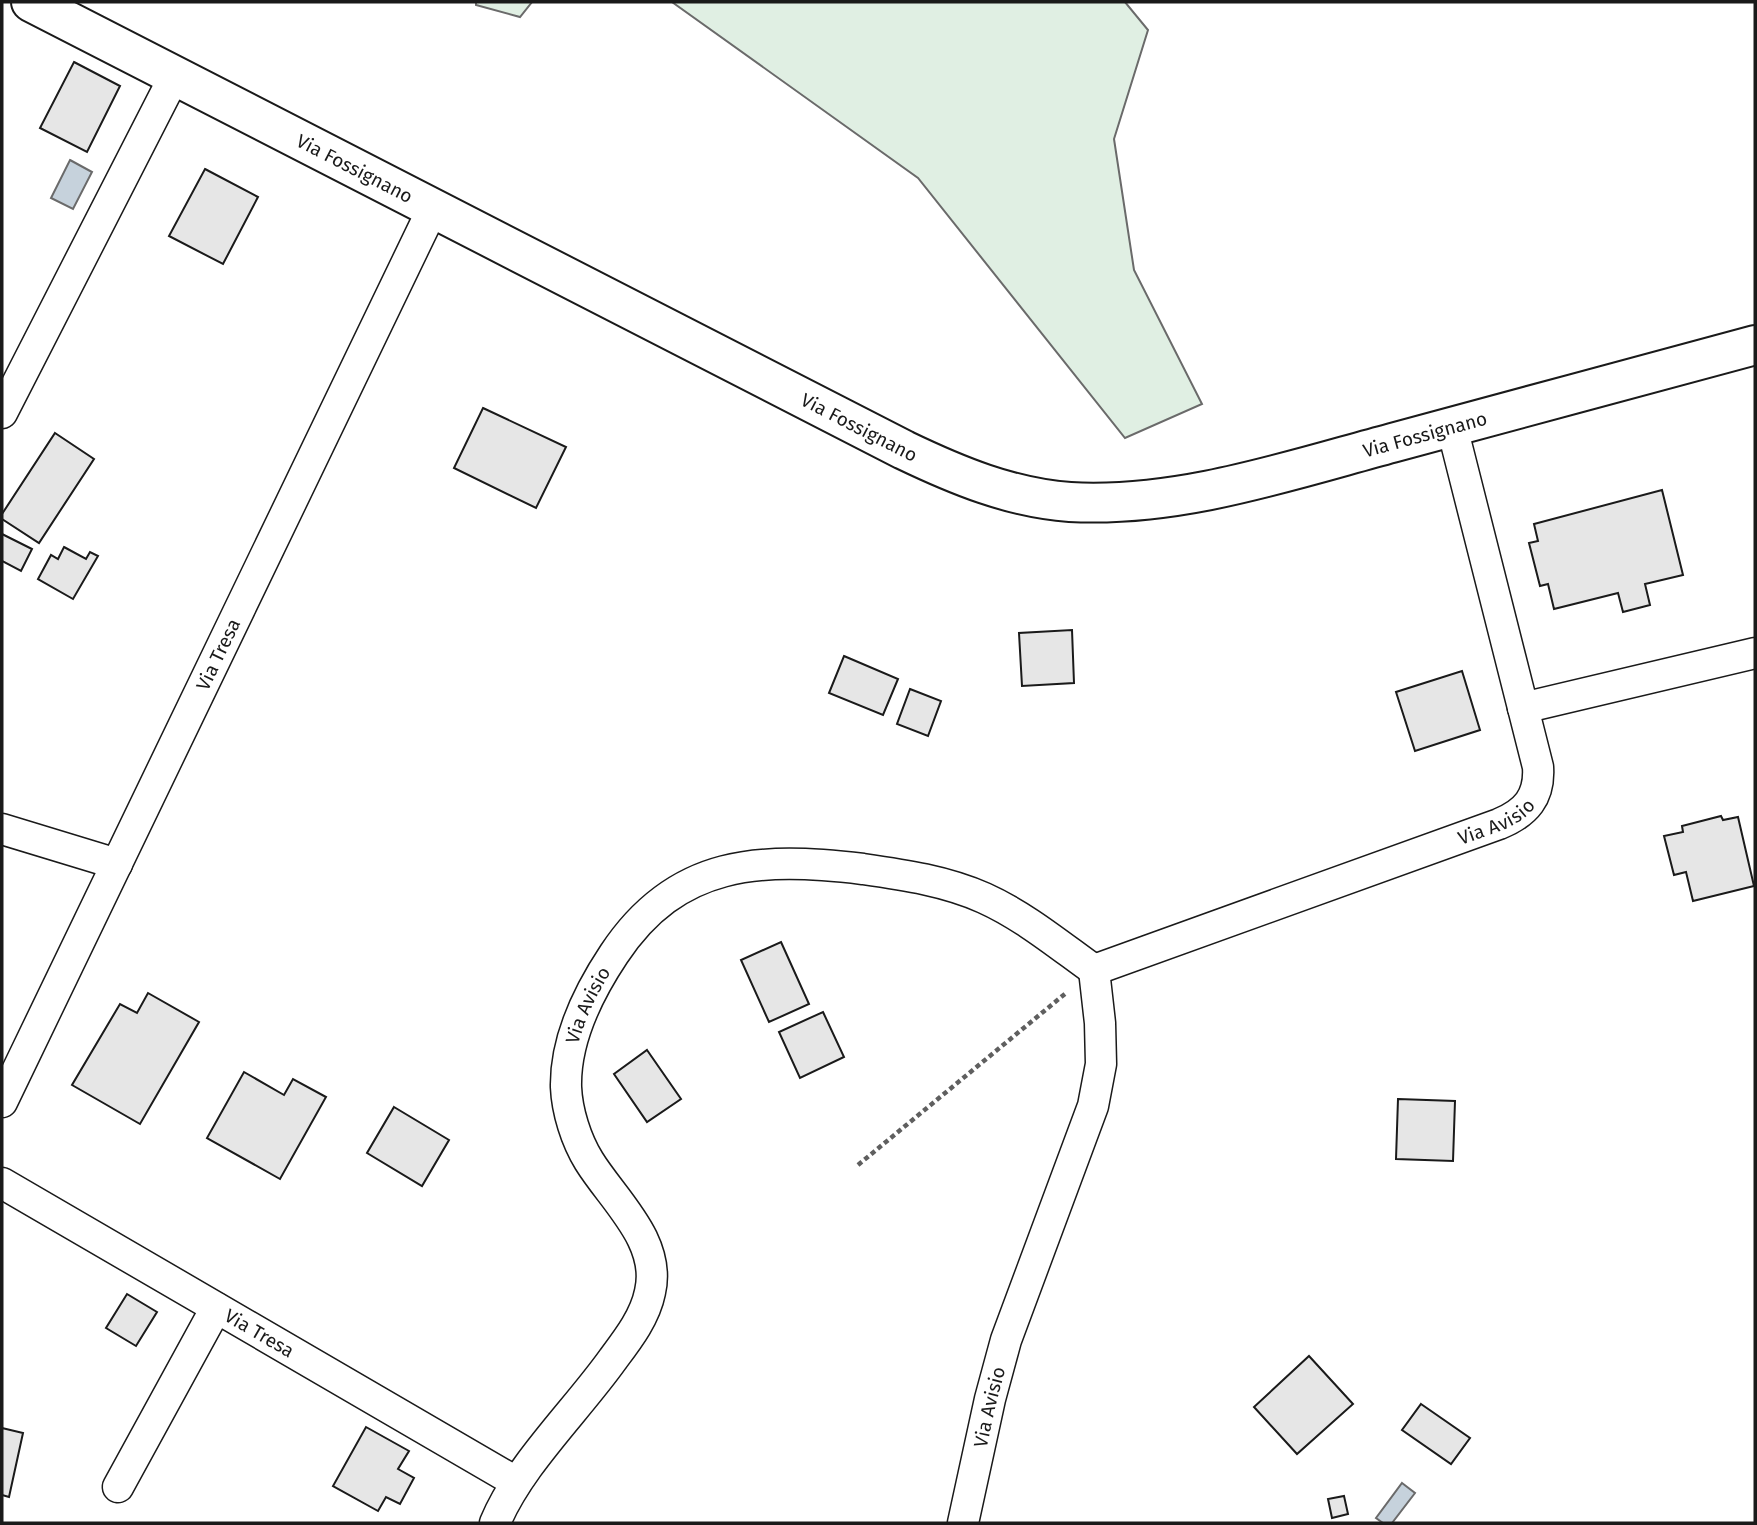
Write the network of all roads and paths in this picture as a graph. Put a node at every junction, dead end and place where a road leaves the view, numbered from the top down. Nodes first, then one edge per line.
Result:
1 (31, 2) edge
2 (175, 75) junction
3 (433, 208) junction
4 (1755, 345) edge
5 (2, 413) edge
6 (1452, 427) junction
7 (1755, 653) edge
8 (1523, 708) junction
9 (2, 829) edge
10 (117, 864) junction
11 (1094, 970) junction
12 (2, 1102) edge
13 (858, 1165) dead end
14 (2, 1183) edge
15 (216, 1308) junction
16 (516, 1482) junction
17 (118, 1487) dead end
18 (495, 1523) edge
19 (963, 1523) edge

1 - 2 street, Via Fossignano
2 - 3 street, Via Fossignano
2 - 5 street
3 - 6 street, Via Fossignano
3 - 10 street, Via Tresa
4 - 6 street, Via Fossignano
6 - 8 street, Via Avisio
7 - 8 street
8 - 11 street, Via Avisio
9 - 10 street
10 - 12 street, Via Tresa
11 - 13 path
11 - 16 street, Via Avisio
11 - 19 street, Via Avisio
14 - 15 street, Via Tresa
15 - 16 street, Via Tresa
15 - 17 street
16 - 18 street, Via Avisio

